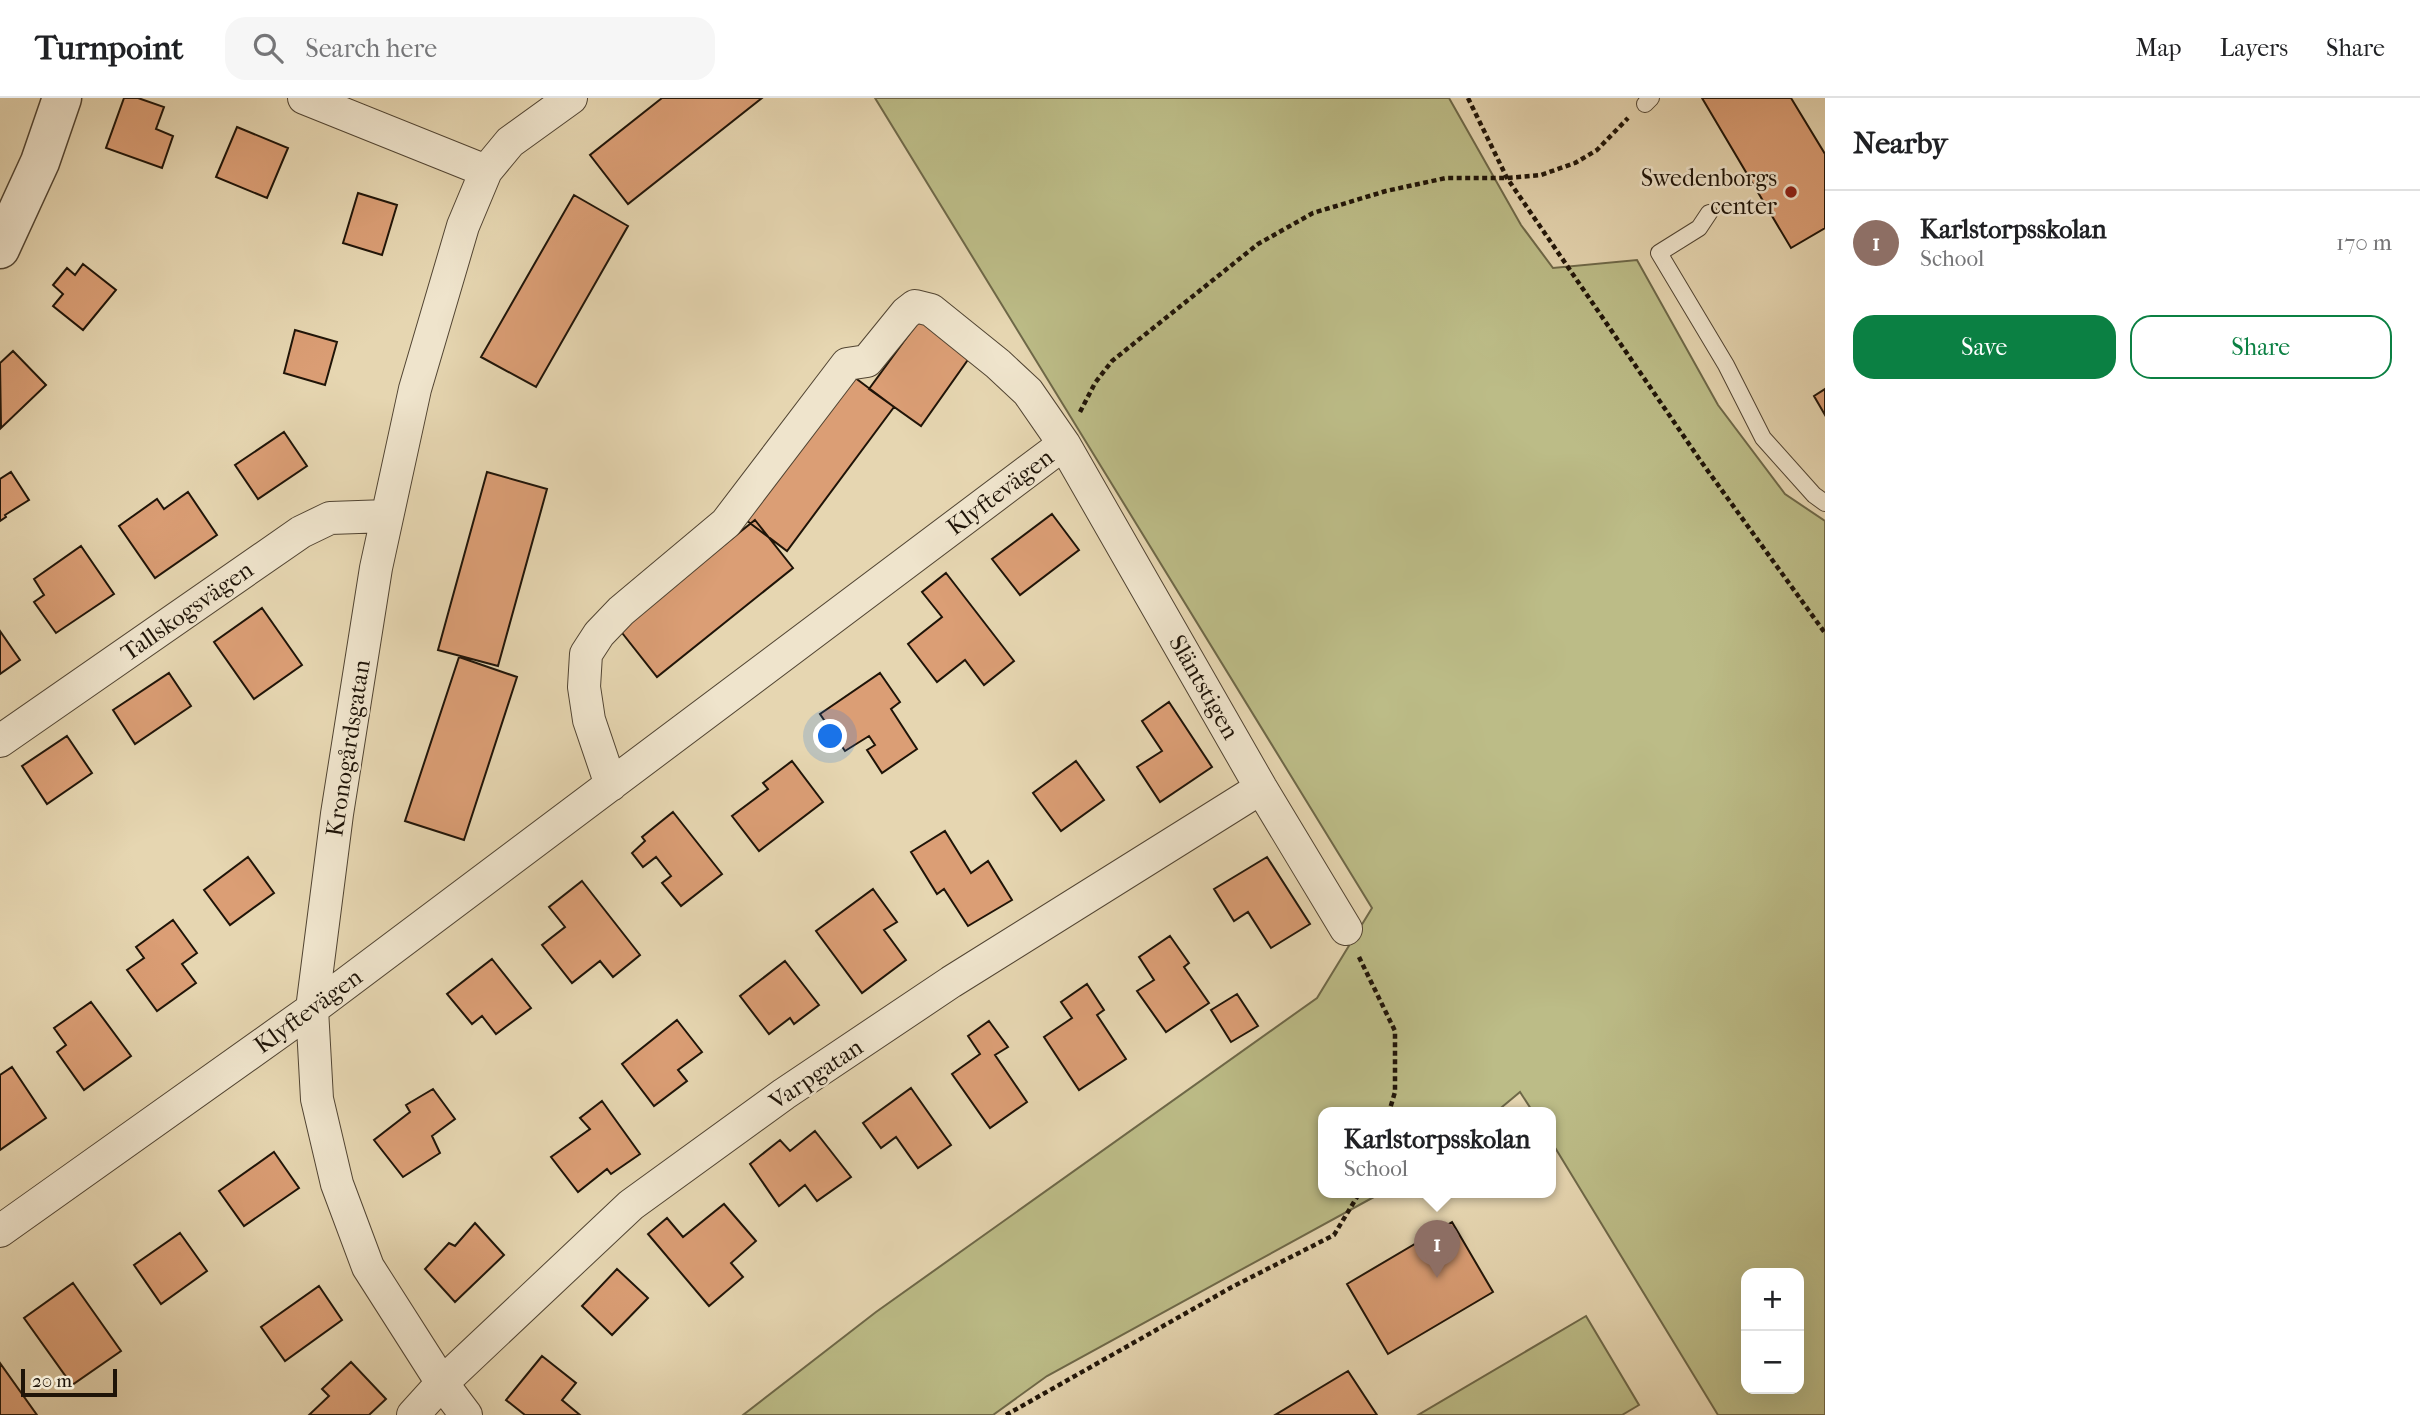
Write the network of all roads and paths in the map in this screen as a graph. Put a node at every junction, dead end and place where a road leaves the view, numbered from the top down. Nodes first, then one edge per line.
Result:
1 (62, 98) edge
2 (304, 98) edge
3 (571, 98) edge
4 (1468, 98) edge
5 (1648, 101) edge
6 (486, 171) junction
7 (1507, 178) junction
8 (1709, 213) dead end
9 (0, 249) edge
10 (1064, 444) junction
11 (1825, 503) edge
12 (387, 516) junction
13 (1825, 633) edge
14 (0, 741) edge
15 (611, 785) junction
16 (1261, 788) junction
17 (1346, 929) joint
18 (312, 1009) junction
19 (1390, 1107) edge
20 (1356, 1198) edge
21 (0, 1231) edge
22 (442, 1382) junction
23 (413, 1415) edge
24 (466, 1415) edge
25 (1006, 1415) edge

1 - 9 street
2 - 6 street
3 - 6 street, Kronogårdsgatan
4 - 7 path
5 - 7 path
6 - 12 street, Kronogårdsgatan
7 - 10 path
7 - 13 path
8 - 11 lane
10 - 15 street, Klyftevägen
10 - 15 street, Klyftevägen
10 - 16 street, Släntstigen
12 - 14 street, Tallskogsvägen
12 - 18 street, Kronogårdsgatan
15 - 18 street, Klyftevägen
16 - 17 street, Släntstigen
16 - 22 street, Varpgatan
17 - 19 path
18 - 21 street, Klyftevägen
18 - 22 street, Kronogårdsgatan
20 - 25 path
22 - 23 street, Varpgatan
22 - 24 street, Kronogårdsgatan

